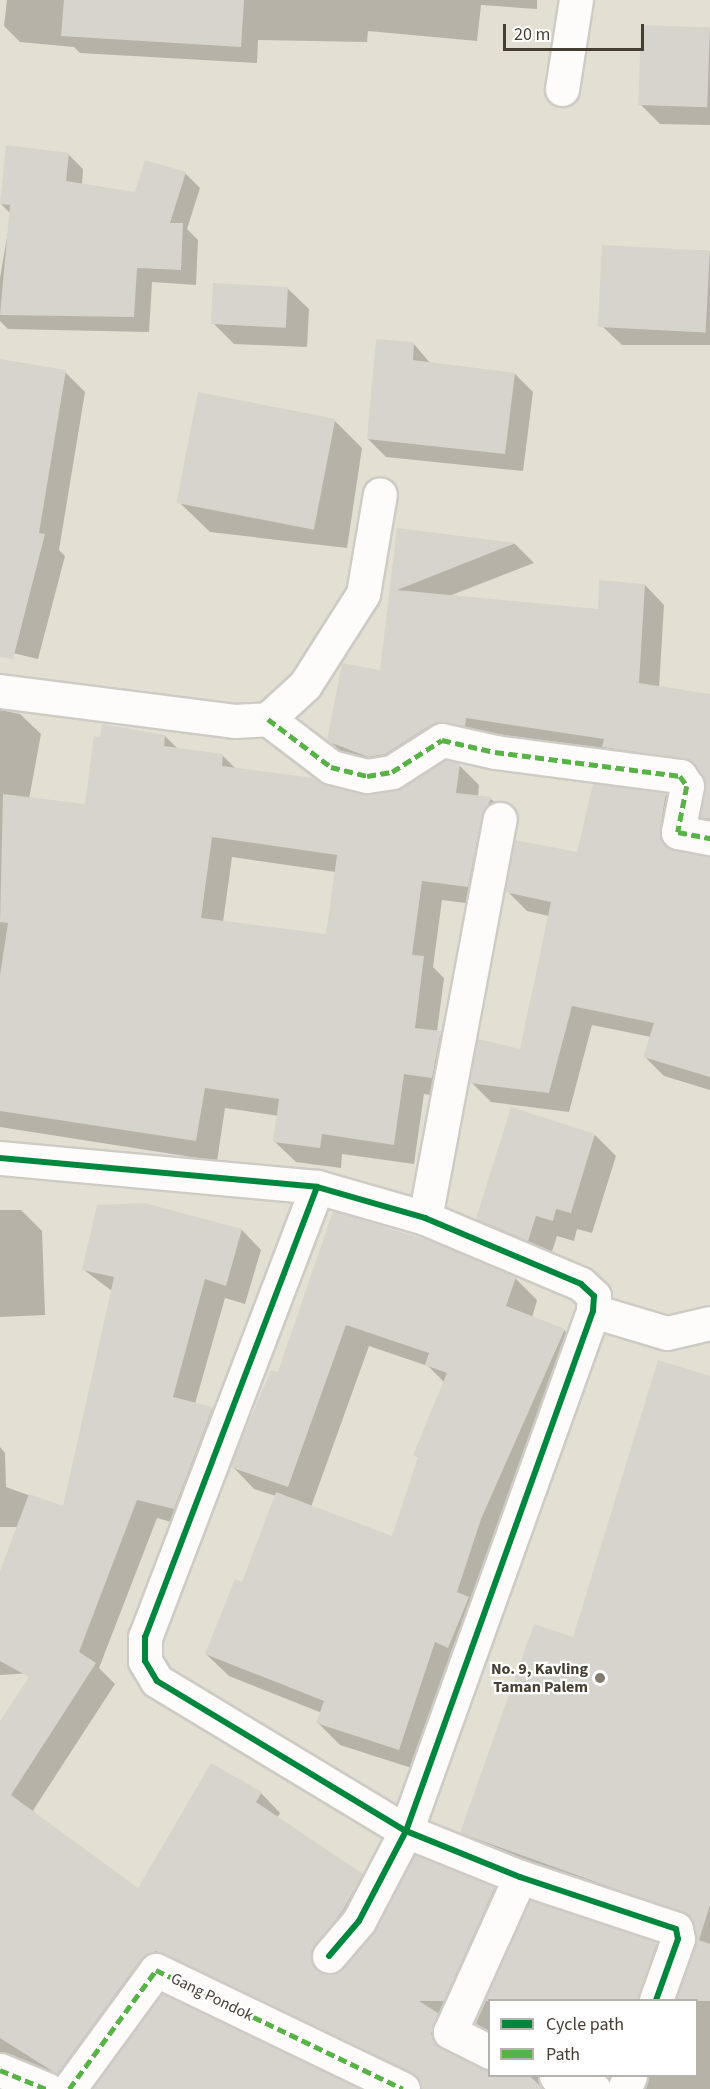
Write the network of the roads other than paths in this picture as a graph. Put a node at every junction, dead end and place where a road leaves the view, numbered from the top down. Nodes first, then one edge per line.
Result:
1 (576, 0) edge
2 (562, 89) dead end
3 (380, 494) dead end
4 (0, 691) edge
5 (268, 719) junction
6 (500, 819) dead end
7 (710, 838) edge
8 (0, 1158) edge
9 (317, 1187) junction
10 (425, 1218) junction
11 (593, 1311) junction
12 (710, 1323) edge
13 (406, 1831) junction
14 (520, 1877) junction
15 (329, 1956) dead end
16 (657, 1999) edge
17 (488, 2051) edge
18 (0, 2070) edge
19 (559, 2077) edge
20 (46, 2089) edge
21 (69, 2089) edge
22 (403, 2089) edge
23 (594, 2089) edge

1 - 2 street
3 - 5 street
4 - 5 street
5 - 7 street
6 - 10 street
8 - 9 street
9 - 10 street
9 - 13 street
10 - 11 street
11 - 12 street
11 - 13 street
13 - 14 street
13 - 15 street
14 - 16 street
14 - 17 street
18 - 20 street
19 - 23 street
21 - 22 street, Gang Pondok

